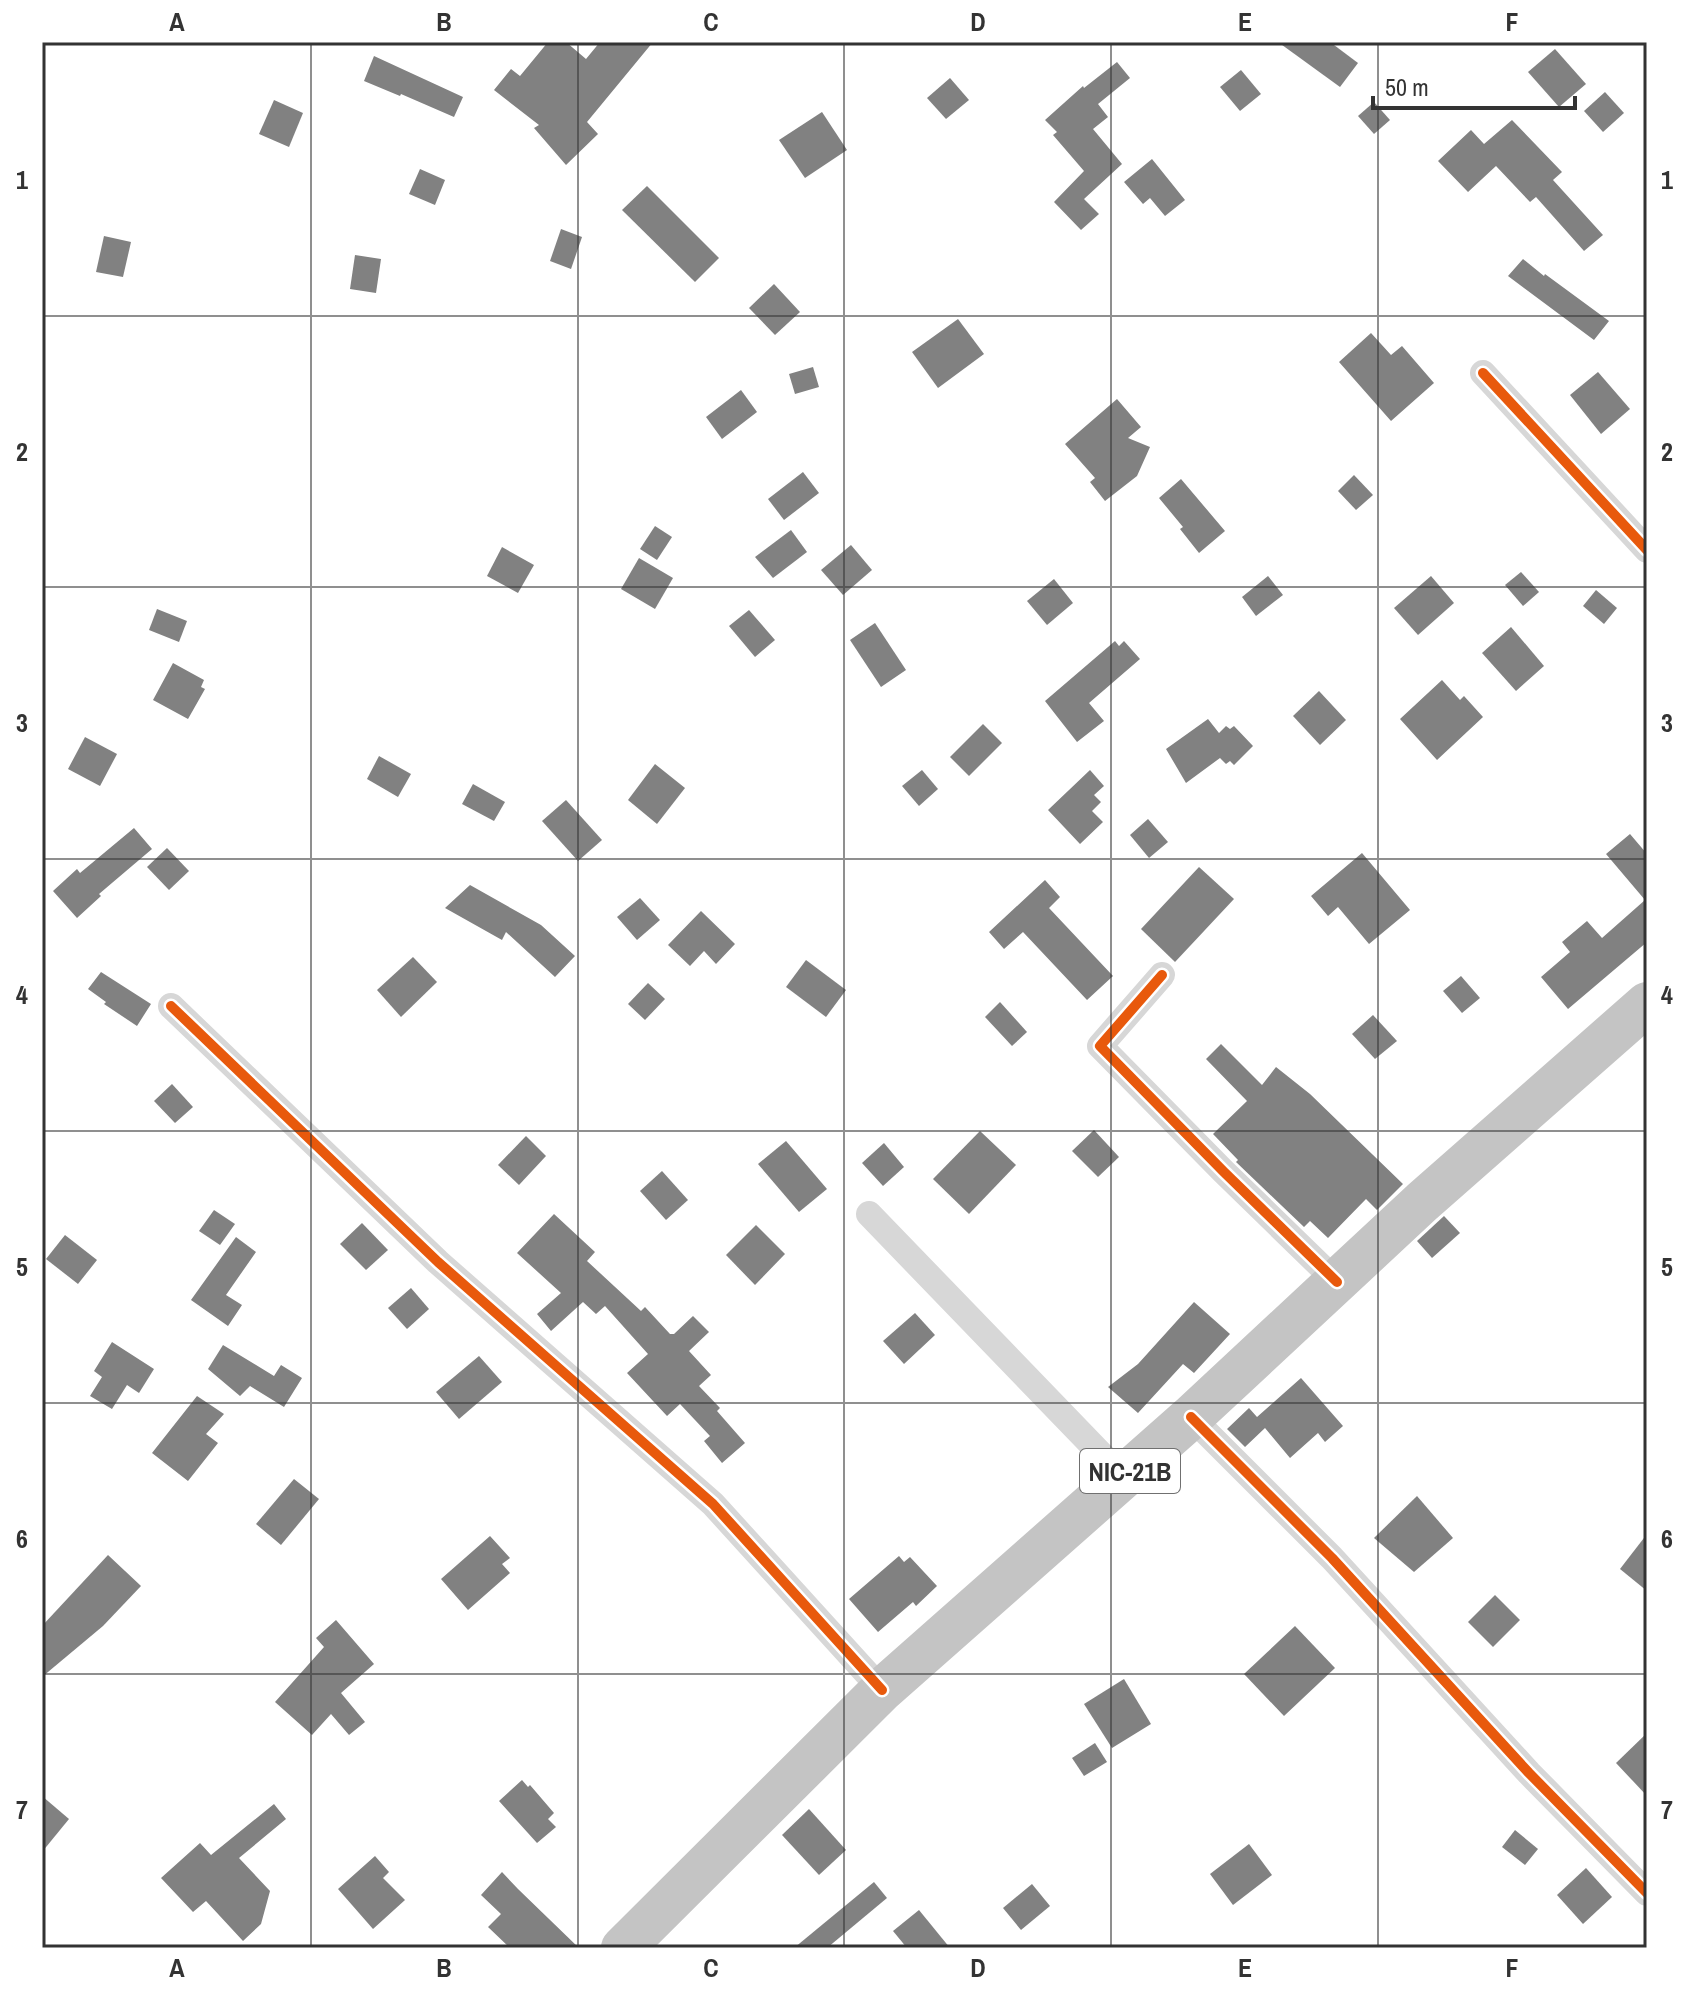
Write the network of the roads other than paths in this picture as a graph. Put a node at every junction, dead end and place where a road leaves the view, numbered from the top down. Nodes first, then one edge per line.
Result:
1 (1483, 373) dead end
2 (1647, 550) edge
3 (1162, 975) dead end
4 (171, 1006) dead end
5 (1646, 1006) edge
6 (869, 1214) dead end
7 (1337, 1282) junction
8 (1191, 1417) junction
9 (1123, 1477) junction
10 (882, 1690) junction
11 (1647, 1893) edge
12 (623, 1948) edge

1 - 2 street
3 - 7 street
4 - 10 street
5 - 7 highway, NIC-21B
6 - 9 street
7 - 8 highway, NIC-21B
8 - 9 highway, NIC-21B
8 - 11 street
9 - 10 highway, NIC-21B
10 - 12 highway, NIC-21B

